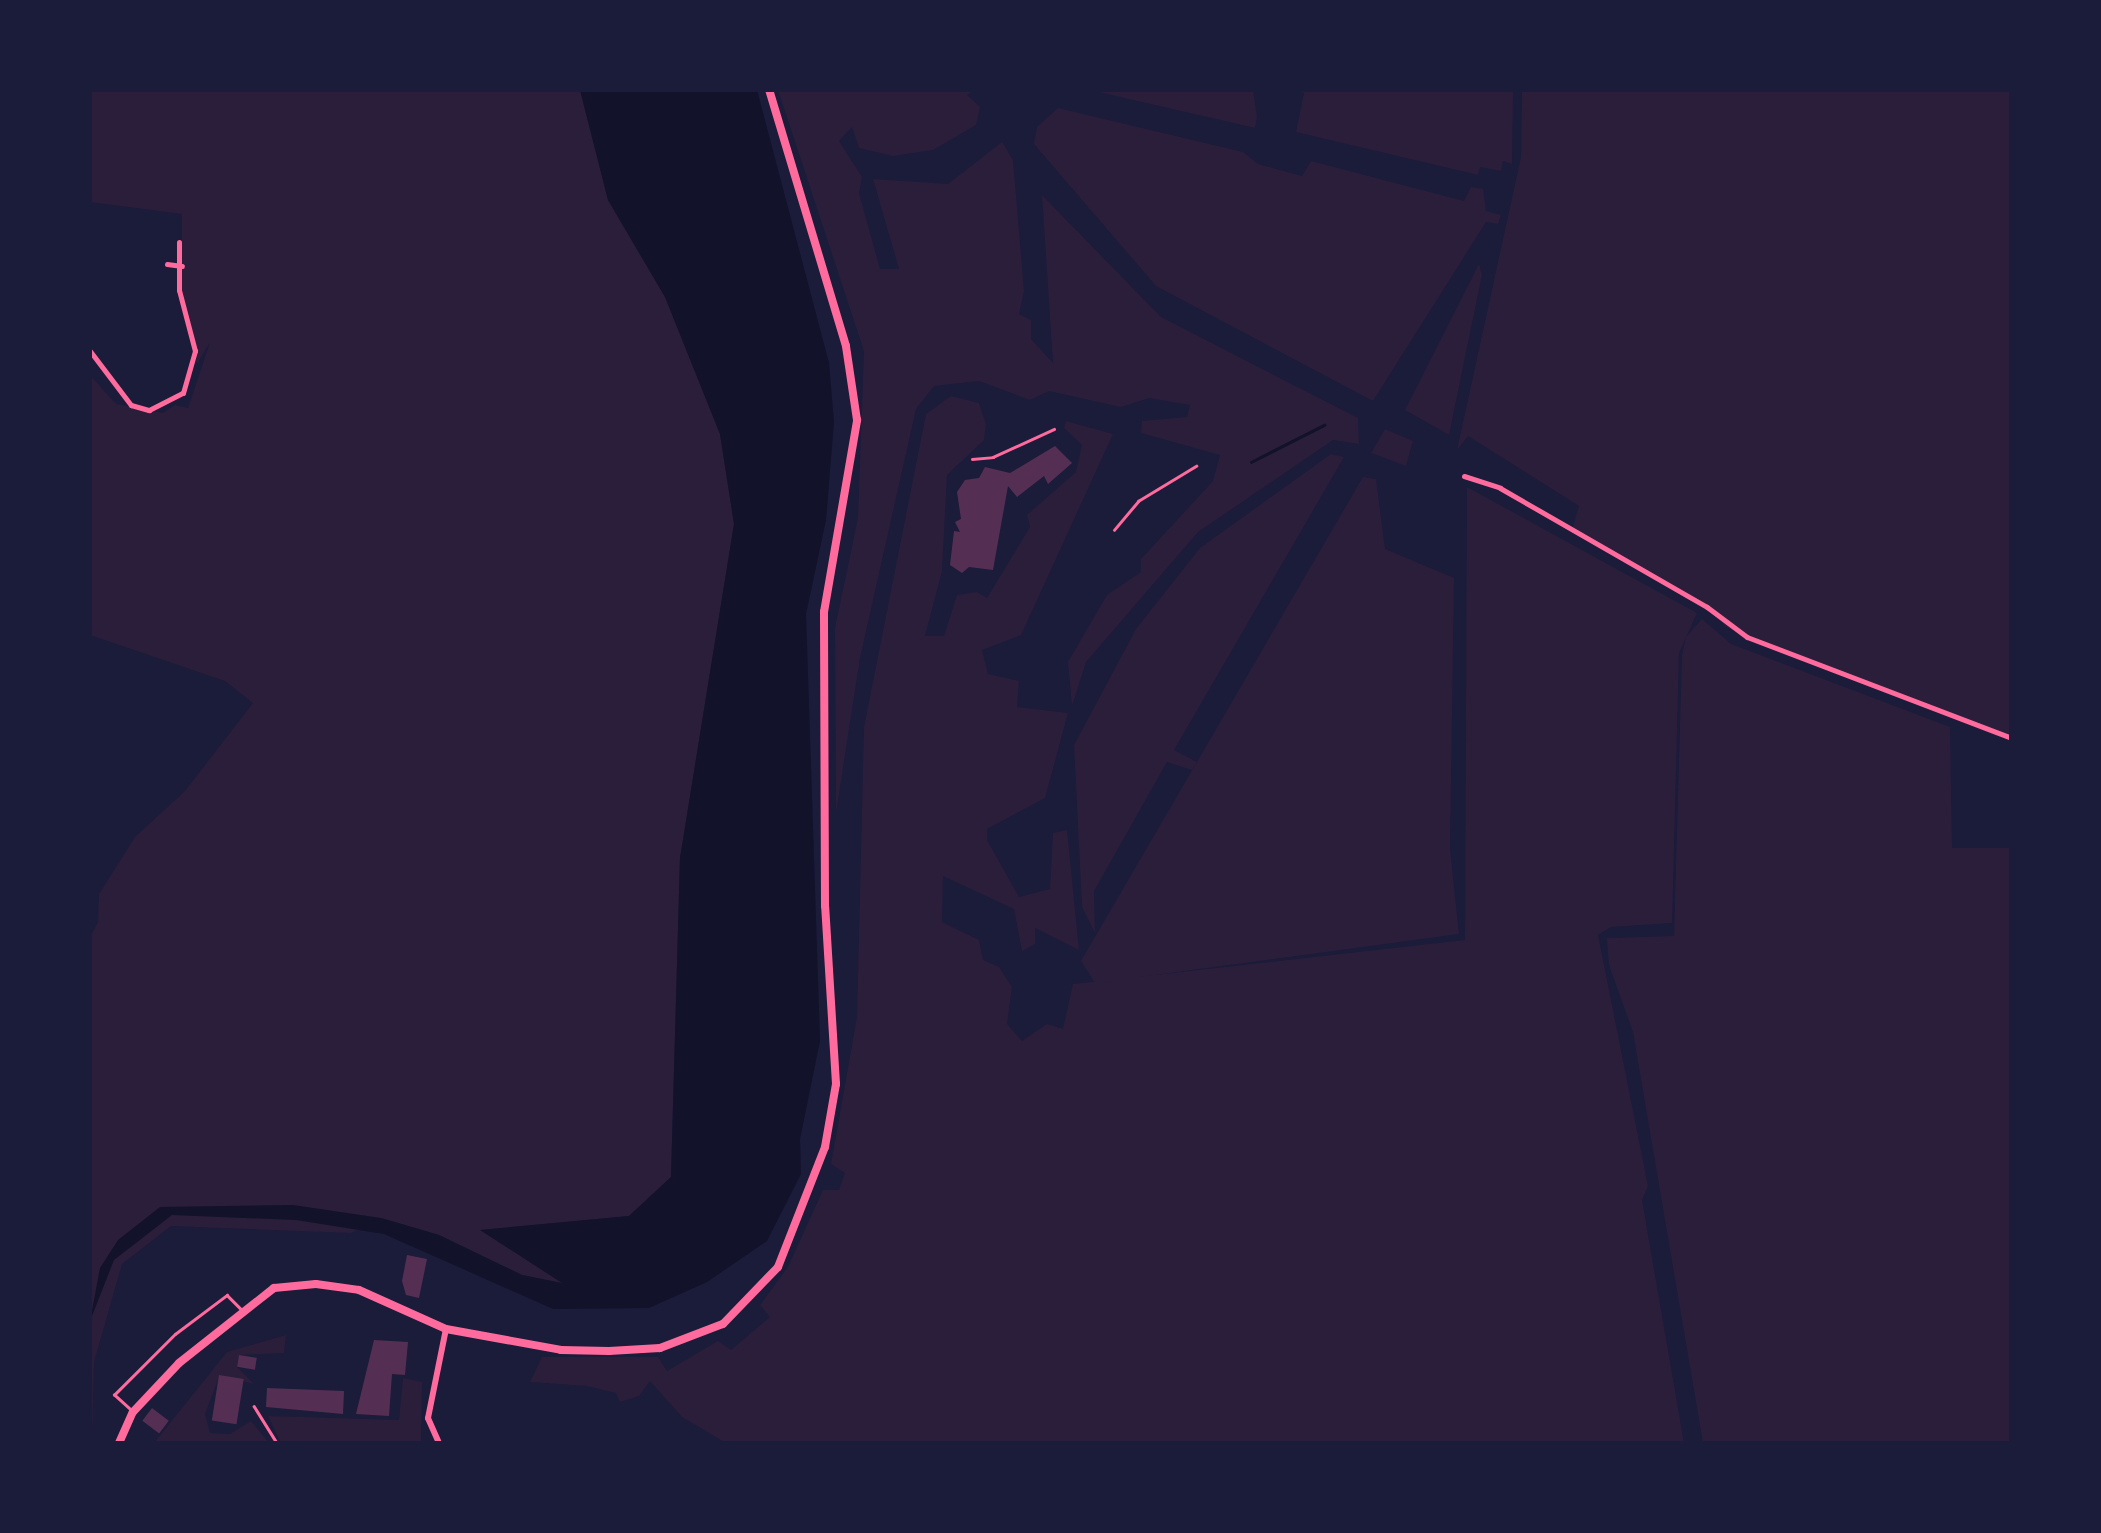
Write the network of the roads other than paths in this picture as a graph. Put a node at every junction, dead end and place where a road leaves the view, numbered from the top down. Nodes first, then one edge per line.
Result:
1 (768, 90) edge
2 (180, 242) dead end
3 (167, 264) dead end
4 (182, 266) junction
5 (90, 351) edge
6 (1054, 430) dead end
7 (972, 459) dead end
8 (1196, 466) dead end
9 (1464, 476) dead end
10 (1114, 530) dead end
11 (2011, 738) edge
12 (241, 1309) junction
13 (446, 1330) junction
14 (254, 1406) dead end
15 (133, 1412) junction
16 (119, 1443) edge
17 (277, 1443) edge
18 (440, 1443) edge

1 - 13 main road
2 - 4 street
3 - 4 street
4 - 5 street
6 - 7 lane
8 - 10 lane
9 - 11 street
12 - 13 main road
12 - 15 main road
12 - 15 lane
13 - 18 street
14 - 17 lane
15 - 16 main road

